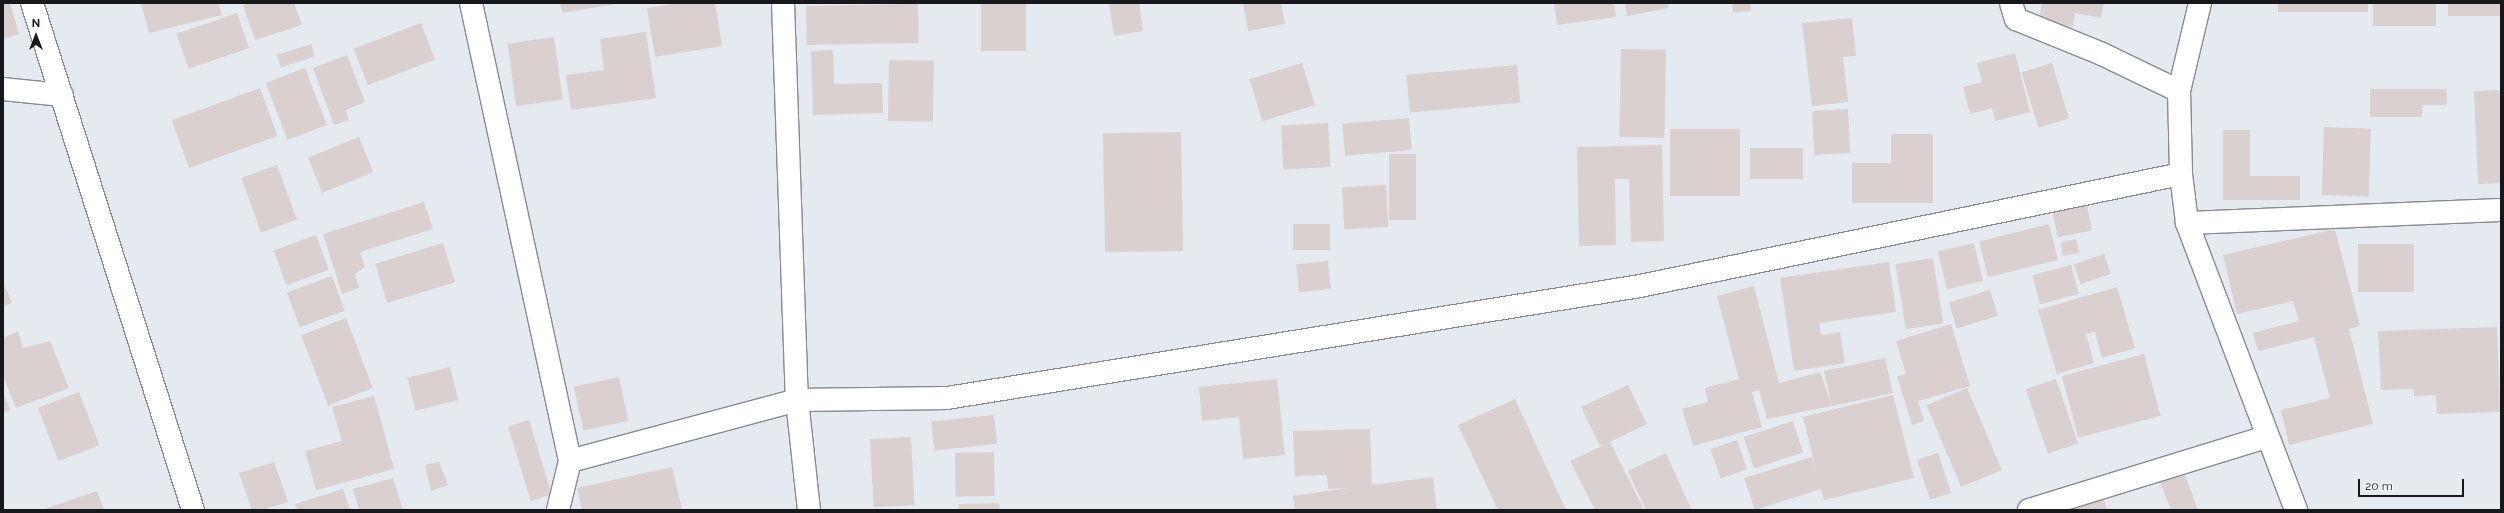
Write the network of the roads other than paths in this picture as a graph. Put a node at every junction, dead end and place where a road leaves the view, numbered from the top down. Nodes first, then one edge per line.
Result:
1 (32, 3) edge
2 (471, 3) edge
3 (783, 3) edge
4 (2011, 3) edge
5 (2200, 3) edge
6 (3, 89) edge
7 (2179, 91) junction
8 (62, 95) junction
9 (2181, 174) junction
10 (2501, 210) edge
11 (2187, 223) junction
12 (796, 400) junction
13 (2266, 437) junction
14 (570, 461) junction
15 (193, 510) edge
16 (558, 510) edge
17 (809, 510) edge
18 (2029, 510) edge
19 (2296, 510) edge

1 - 8 street
2 - 14 street
3 - 12 street
4 - 7 street
5 - 7 street
6 - 8 street
7 - 9 street
8 - 15 street
9 - 11 street
9 - 12 street
10 - 11 street
11 - 13 street
12 - 14 street
12 - 17 street
13 - 18 street
13 - 19 street
14 - 16 street

